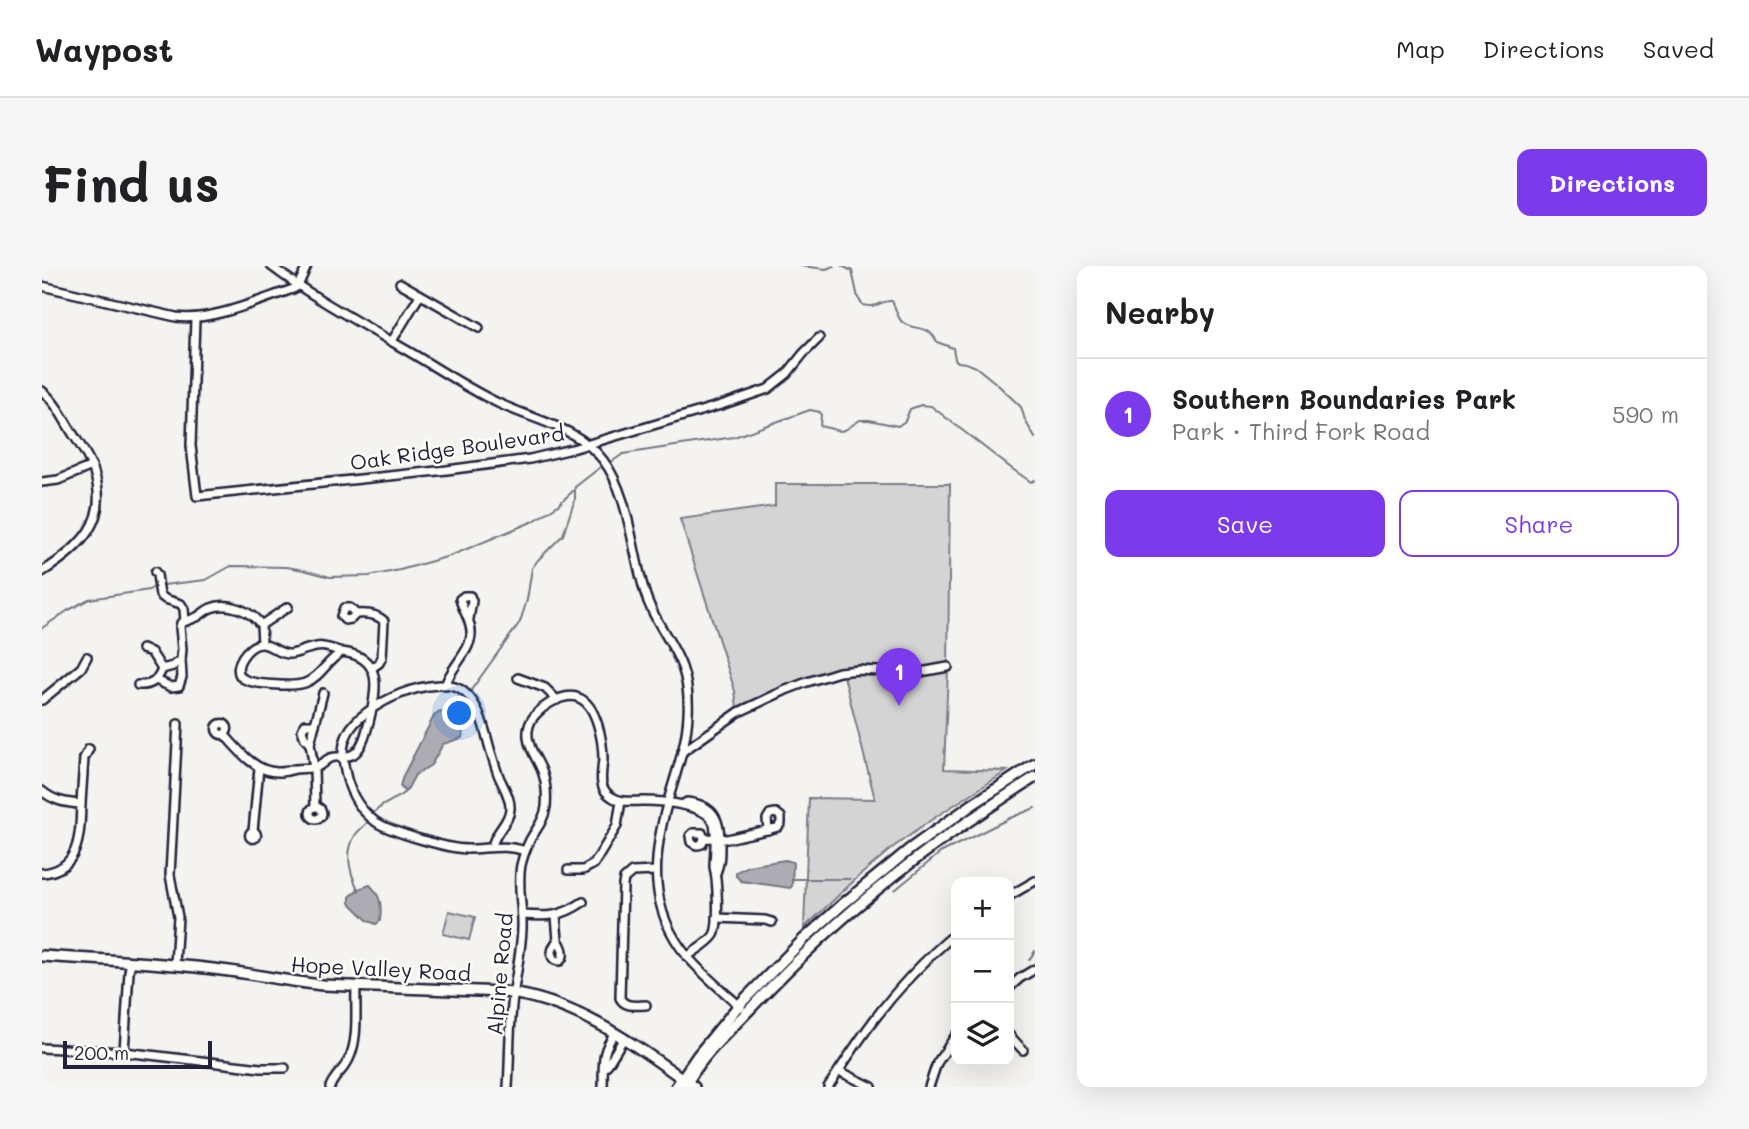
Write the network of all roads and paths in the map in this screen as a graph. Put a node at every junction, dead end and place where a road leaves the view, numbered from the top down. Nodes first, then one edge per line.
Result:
1 (271, 266) edge
2 (307, 266) edge
3 (400, 283) dead end
4 (42, 286) edge
5 (298, 286) junction
6 (419, 295) junction
7 (195, 318) junction
8 (478, 328) dead end
9 (819, 338) dead end
10 (392, 341) junction
11 (42, 391) edge
12 (588, 444) junction
13 (92, 466) junction
14 (42, 482) edge
15 (42, 572) edge
16 (155, 572) dead end
17 (288, 607) dead end
18 (356, 614) dead end
19 (469, 619) dead end
20 (185, 621) junction
21 (261, 625) junction
22 (262, 643) junction
23 (142, 649) dead end
24 (342, 652) junction
25 (87, 657) dead end
26 (181, 660) junction
27 (948, 667) dead end
28 (372, 668) junction
29 (162, 669) junction
30 (518, 678) dead end
31 (156, 680) junction
32 (138, 685) dead end
33 (445, 686) junction
34 (323, 693) dead end
35 (42, 700) edge
36 (557, 700) junction
37 (372, 710) junction
38 (178, 724) dead end
39 (224, 734) dead end
40 (89, 749) dead end
41 (682, 753) junction
42 (342, 757) junction
43 (1035, 764) edge
44 (258, 768) junction
45 (314, 768) junction
46 (1035, 776) edge
47 (42, 791) edge
48 (621, 801) junction
49 (667, 802) junction
50 (81, 804) junction
51 (316, 806) dead end
52 (768, 830) dead end
53 (253, 831) dead end
54 (704, 838) dead end
55 (718, 839) junction
56 (492, 847) junction
57 (525, 850) junction
58 (568, 870) dead end
59 (656, 872) junction
60 (42, 873) edge
61 (1035, 881) edge
62 (1014, 893) edge
63 (583, 902) dead end
64 (522, 915) junction
65 (556, 916) junction
66 (717, 918) junction
67 (772, 922) dead end
68 (951, 938) edge
69 (558, 940) dead end
70 (42, 956) edge
71 (687, 957) junction
72 (131, 961) junction
73 (175, 964) junction
74 (1035, 969) edge
75 (1014, 983) edge
76 (356, 987) junction
77 (513, 993) junction
78 (646, 1005) dead end
79 (738, 1005) junction
80 (747, 1012) junction
81 (620, 1035) junction
82 (1014, 1041) edge
83 (951, 1042) edge
84 (42, 1048) edge
85 (1023, 1051) dead end
86 (124, 1052) junction
87 (285, 1068) dead end
88 (839, 1071) junction
89 (687, 1083) edge
90 (330, 1087) edge
91 (508, 1087) edge
92 (603, 1087) edge
93 (676, 1087) edge
94 (828, 1087) edge
95 (872, 1087) edge
96 (929, 1087) edge

1 - 5 street
2 - 5 street
3 - 6 street
4 - 7 street
5 - 7 street
5 - 10 street
6 - 8 street
6 - 10 street
7 - 12 street, Oak Ridge Boulevard
9 - 12 street, Oak Ridge Boulevard
10 - 12 street
11 - 13 street
12 - 41 street
13 - 14 street
13 - 15 street
16 - 20 street
17 - 21 street
18 - 28 street
19 - 33 street
20 - 21 street
20 - 26 street
21 - 22 street
22 - 24 street
22 - 24 street
23 - 29 street
24 - 28 street
25 - 35 street
26 - 29 street
26 - 31 street
27 - 41 street
28 - 37 street
29 - 31 street
30 - 36 street
31 - 32 street
33 - 37 street
33 - 56 street
34 - 45 street
36 - 48 street
36 - 57 street, Alpine Road
37 - 42 street
37 - 42 street
38 - 73 street
39 - 44 street
40 - 50 street
41 - 49 street
42 - 45 street
42 - 56 street
43 - 79 main road
44 - 45 street
44 - 53 street
45 - 51 street
46 - 80 main road
47 - 50 street
48 - 49 street
48 - 58 street
49 - 55 street
49 - 59 street
50 - 60 street
52 - 55 street
54 - 55 street
55 - 66 street
56 - 57 street
57 - 64 street, Alpine Road
59 - 71 street
59 - 78 street
61 - 62 street
63 - 65 street
64 - 65 street
64 - 77 street, Alpine Road
65 - 69 street
66 - 67 street
66 - 71 street
68 - 88 street
70 - 72 main road, Hope Valley Road
71 - 79 street
72 - 73 main road, Hope Valley Road
72 - 86 street
73 - 76 main road, Hope Valley Road
74 - 75 street
76 - 77 main road, Hope Valley Road
76 - 90 street
77 - 81 main road, Hope Valley Road
77 - 91 street, Alpine Road
79 - 80 street
79 - 89 main road
80 - 89 main road
81 - 89 main road, Hope Valley Road
81 - 92 street
82 - 85 street
83 - 96 street
84 - 86 street
86 - 87 street
88 - 94 street
88 - 95 street
89 - 93 main road

